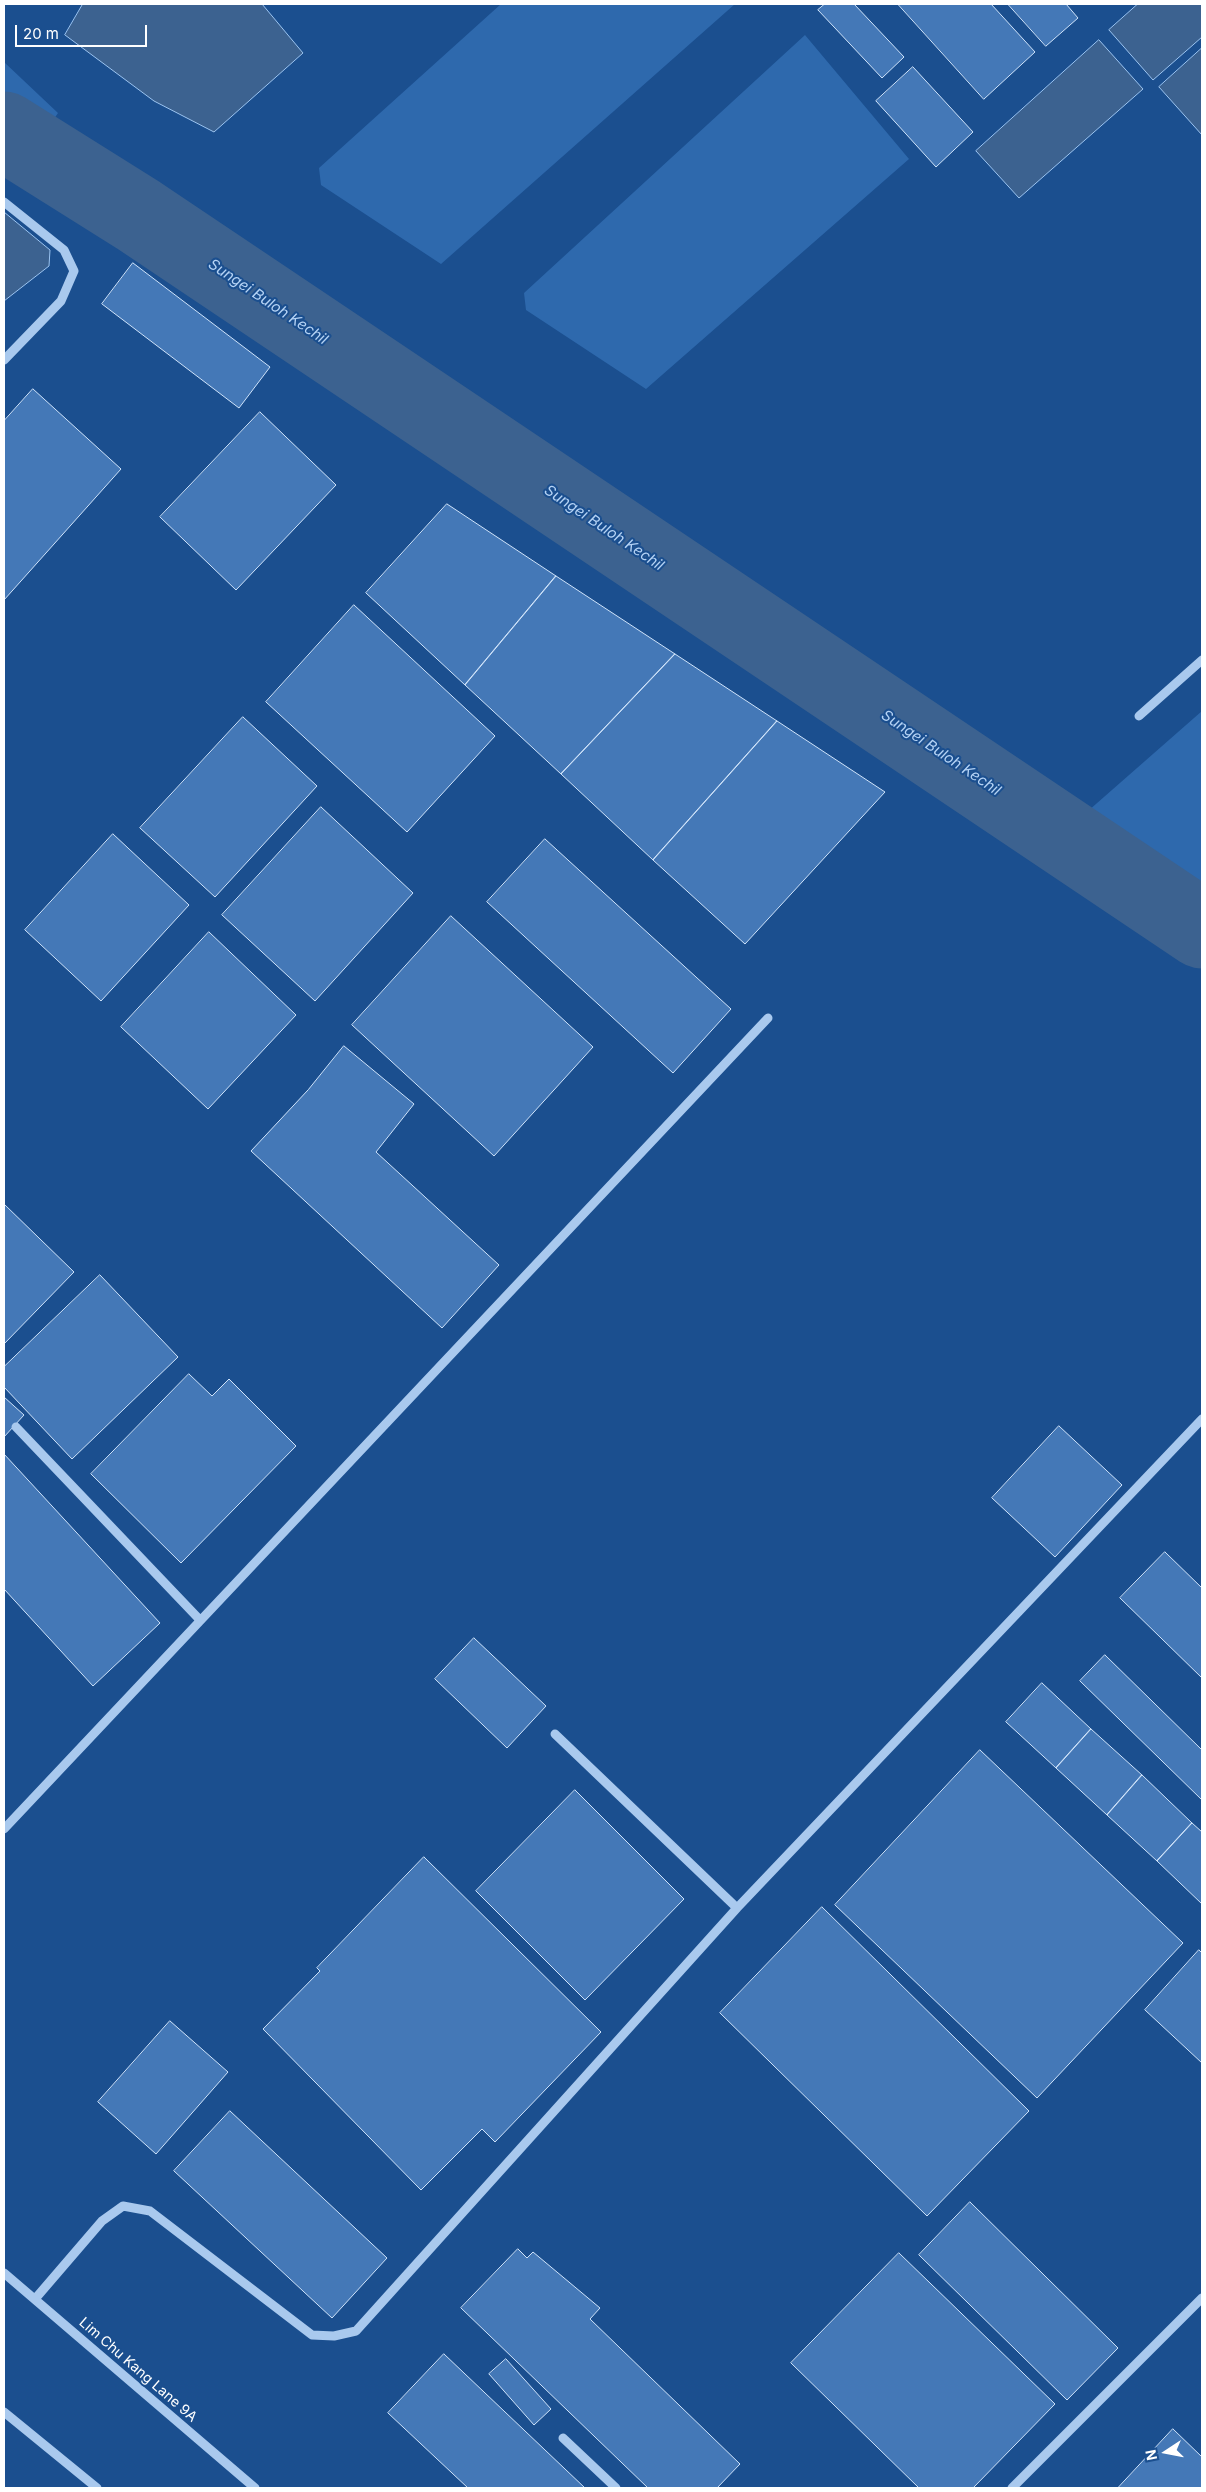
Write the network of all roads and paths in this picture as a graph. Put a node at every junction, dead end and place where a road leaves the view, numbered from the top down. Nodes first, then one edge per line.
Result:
1 (4, 202) edge
2 (4, 360) edge
3 (1202, 660) edge
4 (1139, 716) dead end
5 (768, 1018) dead end
6 (1202, 1419) edge
7 (16, 1427) dead end
8 (200, 1620) junction
9 (555, 1734) dead end
10 (4, 1829) edge
11 (737, 1908) junction
12 (4, 2273) edge
13 (1202, 2298) edge
14 (35, 2299) junction
15 (4, 2412) edge
16 (562, 2438) dead end
17 (97, 2488) edge
18 (255, 2488) edge
19 (616, 2488) edge
20 (1012, 2488) edge

1 - 2 street
3 - 4 street
5 - 8 street
6 - 11 street
7 - 8 street
8 - 10 street
9 - 11 street
11 - 14 street
12 - 14 street, Lim Chu Kang Lane 9A
13 - 20 street
14 - 18 street, Lim Chu Kang Lane 9A
15 - 17 street
16 - 19 street

